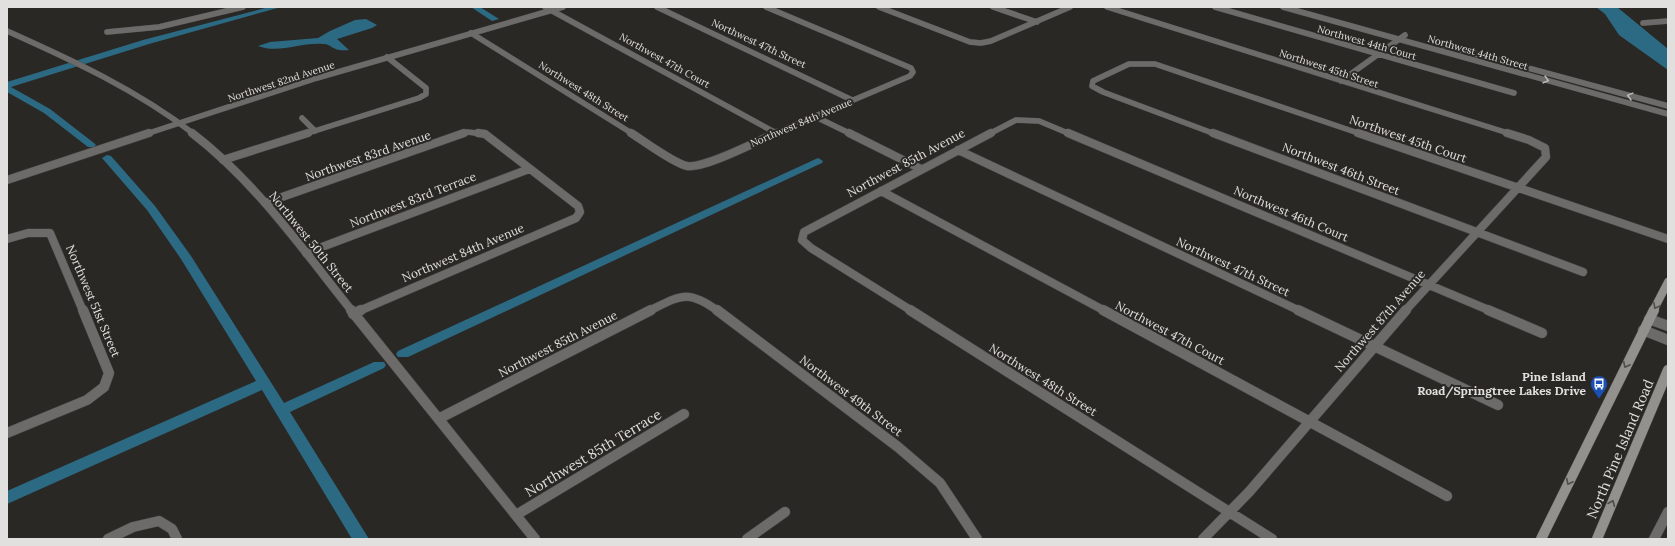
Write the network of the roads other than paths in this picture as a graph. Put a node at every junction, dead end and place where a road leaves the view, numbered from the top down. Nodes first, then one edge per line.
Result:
1 (243, 7) edge
2 (545, 7) edge
3 (563, 7) edge
4 (657, 7) edge
5 (766, 7) edge
6 (879, 7) edge
7 (993, 7) edge
8 (1070, 7) edge
9 (1107, 7) edge
10 (1215, 7) edge
11 (1283, 7) edge
12 (1302, 7) edge
13 (551, 10) junction
14 (1668, 21) edge
15 (1037, 22) junction
16 (1643, 23) dead end
17 (7, 31) edge
18 (107, 32) dead end
19 (471, 33) junction
20 (1403, 37) junction
21 (1379, 55) junction
22 (387, 57) junction
23 (1141, 61) joint
24 (1341, 81) junction
25 (1514, 93) dead end
26 (852, 100) junction
27 (1668, 106) edge
28 (1668, 114) edge
29 (814, 116) junction
30 (302, 118) dead end
31 (1029, 119) joint
32 (181, 124) junction
33 (315, 131) junction
34 (776, 133) junction
35 (1545, 148) joint
36 (958, 150) junction
37 (223, 160) junction
38 (687, 166) joint
39 (529, 168) junction
40 (921, 169) junction
41 (7, 180) edge
42 (1516, 188) junction
43 (881, 191) junction
44 (266, 203) junction
45 (1477, 232) junction
46 (7, 239) edge
47 (1668, 239) edge
48 (802, 240) joint
49 (306, 253) junction
50 (1583, 272) dead end
51 (1668, 282) edge
52 (1428, 284) junction
53 (689, 296) joint
54 (354, 314) junction
55 (1649, 319) junction
56 (1668, 326) edge
57 (1643, 330) junction
58 (1542, 333) dead end
59 (1668, 340) edge
60 (1374, 347) junction
61 (1668, 370) edge
62 (1498, 406) dead end
63 (684, 414) dead end
64 (440, 418) junction
65 (1309, 421) junction
66 (7, 433) edge
67 (1447, 496) dead end
68 (785, 512) dead end
69 (1230, 512) junction
70 (1668, 512) edge
71 (516, 515) junction
72 (108, 539) edge
73 (177, 539) edge
74 (535, 539) edge
75 (747, 539) edge
76 (977, 539) edge
77 (1203, 539) edge
78 (1272, 539) edge
79 (1541, 539) edge
80 (1597, 539) edge
81 (1654, 539) edge

1 - 18 street
2 - 13 street, Northwest 47th Court
3 - 13 street, Northwest 82nd Avenue
4 - 26 street, Northwest 47th Street
5 - 26 street, Northwest 84th Avenue
6 - 15 street
7 - 15 street
8 - 15 street
9 - 24 street, Northwest 45th Street
10 - 21 street, Northwest 44th Court
11 - 20 street, Northwest 44th Street
12 - 20 street, Northwest 44th Street
13 - 19 street, Northwest 82nd Avenue
13 - 34 street, Northwest 47th Court
14 - 16 street
17 - 32 street, Northwest 50th Street
19 - 22 street, Northwest 82nd Avenue
19 - 38 street, Northwest 48th Street
20 - 21 street
27 -> 20 street, Northwest 44th Street
20 -> 28 street, Northwest 44th Street
21 - 24 street
21 - 25 street, Northwest 44th Court
22 - 32 street, Northwest 82nd Avenue
22 - 33 street
23 - 42 street, Northwest 45th Court
23 - 45 street, Northwest 46th Street
24 - 35 street, Northwest 45th Street
26 - 29 street, Northwest 84th Avenue
29 - 34 street, Northwest 84th Avenue
29 - 40 street
30 - 33 street
31 - 36 street, Northwest 85th Avenue
31 - 52 street, Northwest 46th Court
32 - 37 street, Northwest 50th Street
32 - 41 street, Northwest 82nd Avenue
33 - 37 street
34 - 38 street, Northwest 84th Avenue
35 - 42 street, Northwest 87th Avenue
36 - 40 street, Northwest 85th Avenue
36 - 60 street, Northwest 47th Street
37 - 44 street, Northwest 50th Street
39 - 44 street, Northwest 83rd Avenue
39 - 49 street, Northwest 83rd Terrace
39 - 54 street, Northwest 84th Avenue
40 - 43 street, Northwest 85th Avenue
42 - 45 street, Northwest 87th Avenue
42 - 47 street, Northwest 45th Court
43 - 48 street, Northwest 85th Avenue
43 - 65 street, Northwest 47th Court
44 - 49 street, Northwest 50th Street
45 - 50 street, Northwest 46th Street
45 - 52 street, Northwest 87th Avenue
46 - 66 street, Northwest 51st Street
48 - 69 street, Northwest 48th Street
49 - 54 street, Northwest 50th Street
51 -> 55 main road
52 - 58 street, Northwest 46th Court
52 - 60 street, Northwest 87th Avenue
53 - 64 street, Northwest 85th Avenue
53 - 76 street, Northwest 49th Street
54 - 64 street, Northwest 50th Street
55 - 56 street
55 - 57 main road
57 - 59 street
57 -> 79 main road
60 - 62 street, Northwest 47th Street
60 - 65 street, Northwest 87th Avenue
80 -> 61 main road, North Pine Island Road
63 - 71 street, Northwest 85th Terrace
64 - 71 street, Northwest 50th Street
65 - 67 street, Northwest 47th Court
65 - 69 street, Northwest 87th Avenue
68 - 75 street
69 - 77 street, Northwest 87th Avenue
69 - 78 street, Northwest 48th Street
70 - 81 street
71 - 74 street, Northwest 50th Street
72 - 73 street

